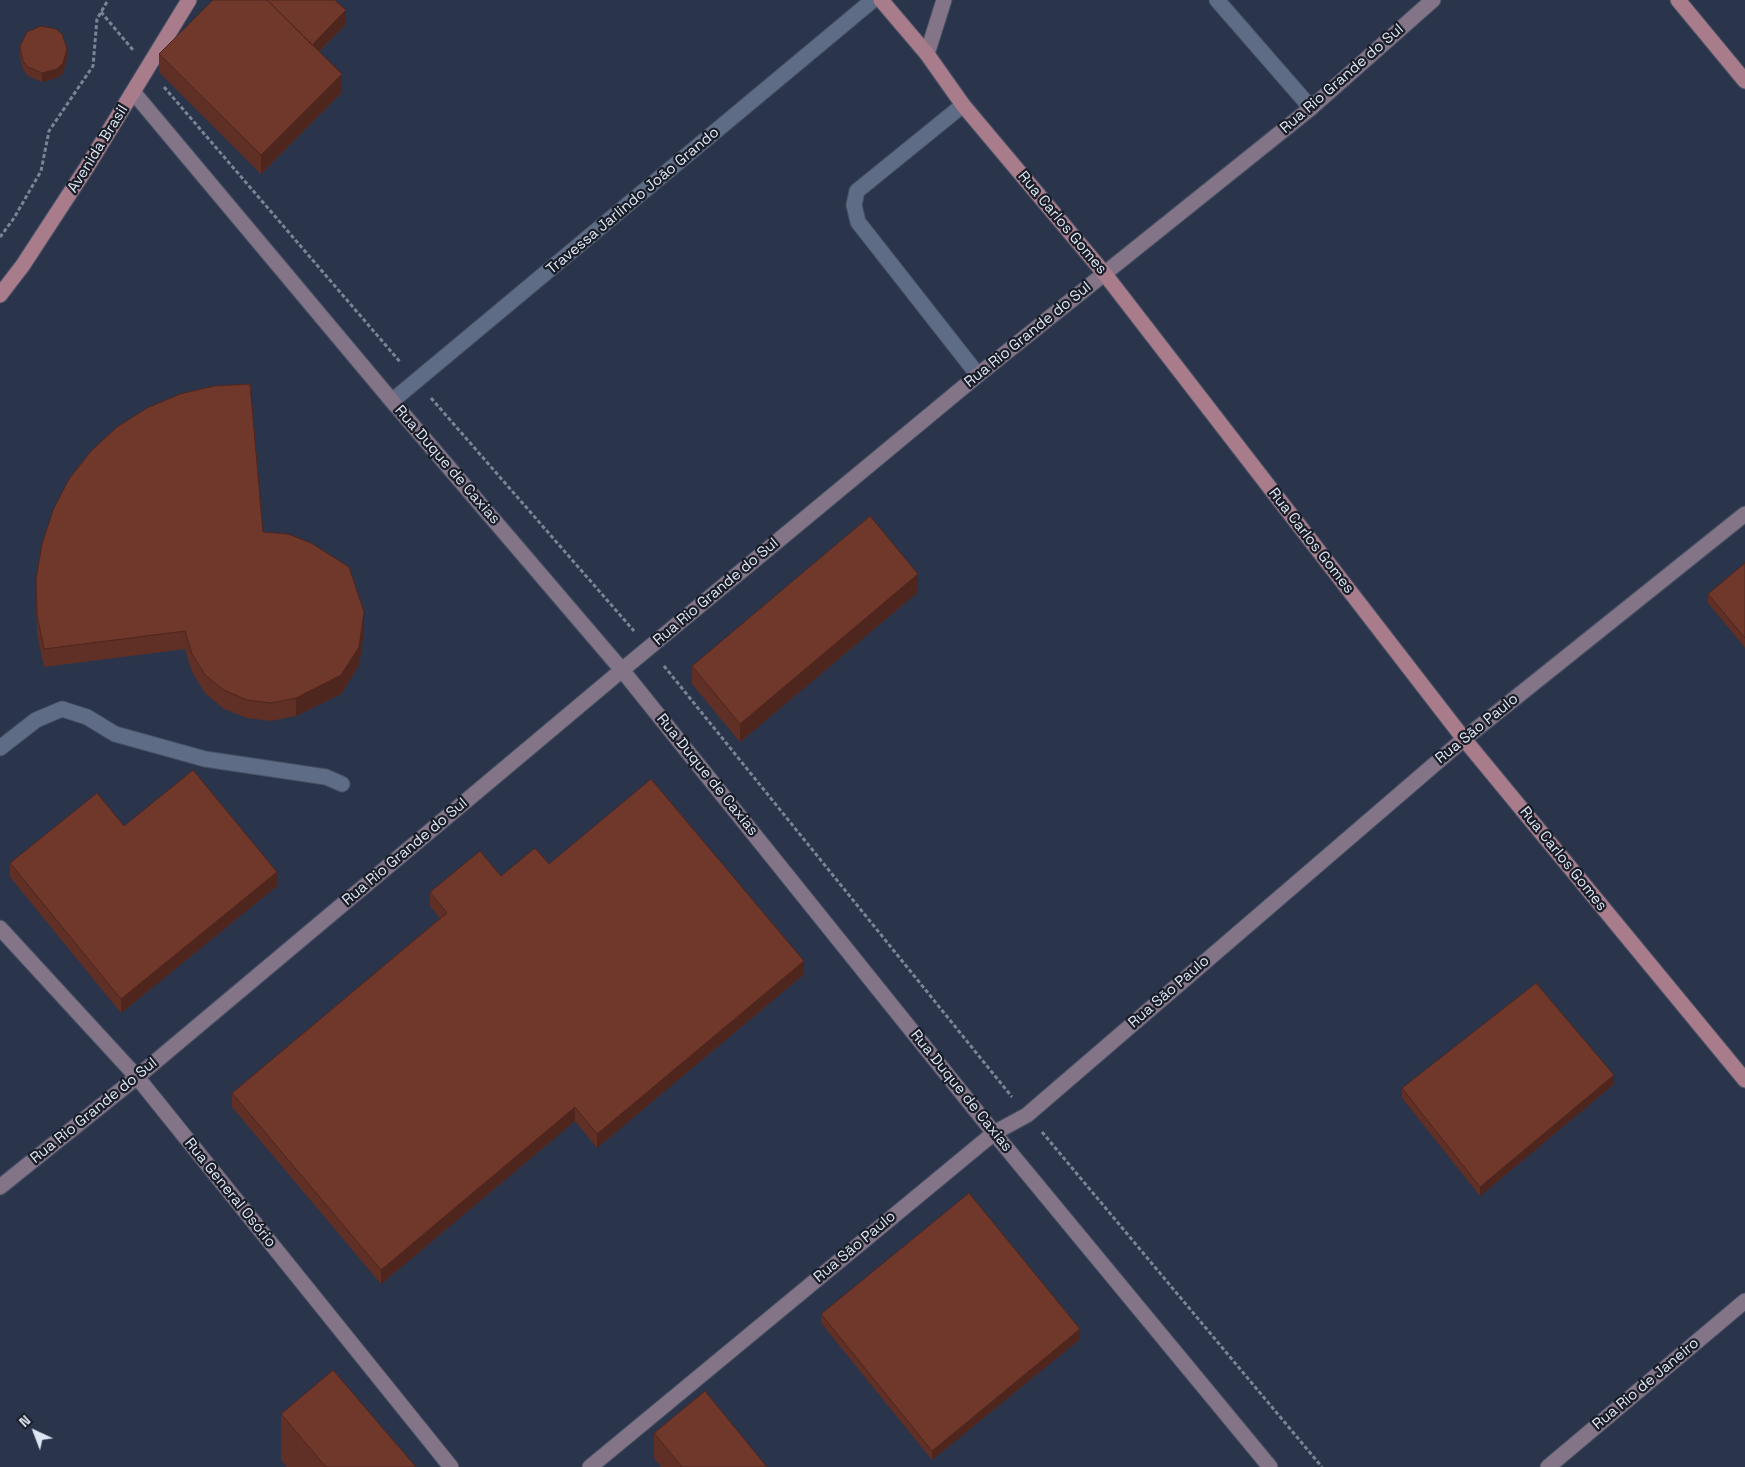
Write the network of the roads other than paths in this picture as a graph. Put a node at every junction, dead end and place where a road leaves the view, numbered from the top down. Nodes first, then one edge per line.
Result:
1 (189, 0) edge
2 (873, 0) edge
3 (881, 0) edge
4 (944, 0) edge
5 (1217, 0) edge
6 (1433, 0) edge
7 (1678, 0) edge
8 (927, 54) junction
9 (1745, 81) edge
10 (134, 93) junction
11 (963, 105) junction
12 (1311, 108) junction
13 (1104, 273) junction
14 (0, 294) edge
15 (978, 374) junction
16 (392, 401) junction
17 (1745, 514) edge
18 (622, 670) junction
19 (1464, 739) junction
20 (0, 748) edge
21 (342, 784) dead end
22 (0, 928) edge
23 (137, 1077) junction
24 (1745, 1080) edge
25 (994, 1132) junction
26 (0, 1186) edge
27 (1745, 1300) edge
28 (451, 1467) edge
29 (590, 1467) edge
30 (1270, 1467) edge
31 (1548, 1467) edge

1 - 10 main road, Avenida Brasil
2 - 16 street, Travessa Jarlindo João Grando
3 - 8 main road, Rua Carlos Gomes
4 - 8 main road
5 - 12 street
6 - 12 main road, Rua Rio Grande do Sul
7 - 9 main road
8 - 11 main road, Rua Carlos Gomes
10 - 14 main road, Avenida Brasil
10 - 16 main road, Rua Duque de Caxias
11 - 13 main road, Rua Carlos Gomes
11 - 15 street
12 - 13 main road, Rua Rio Grande do Sul
13 - 15 main road, Rua Rio Grande do Sul
13 - 19 main road, Rua Carlos Gomes
15 - 18 main road, Rua Rio Grande do Sul
16 - 18 main road, Rua Duque de Caxias
17 - 19 main road, Rua São Paulo
18 - 23 main road, Rua Rio Grande do Sul
18 - 25 main road, Rua Duque de Caxias
19 - 24 main road, Rua Carlos Gomes
19 - 25 main road, Rua São Paulo
20 - 21 street
22 - 23 main road, Rua General Osório
23 - 26 main road, Rua Rio Grande do Sul
23 - 28 main road, Rua General Osório
25 - 29 main road, Rua São Paulo
25 - 30 main road, Rua Duque de Caxias
27 - 31 main road, Rua Rio de Janeiro

